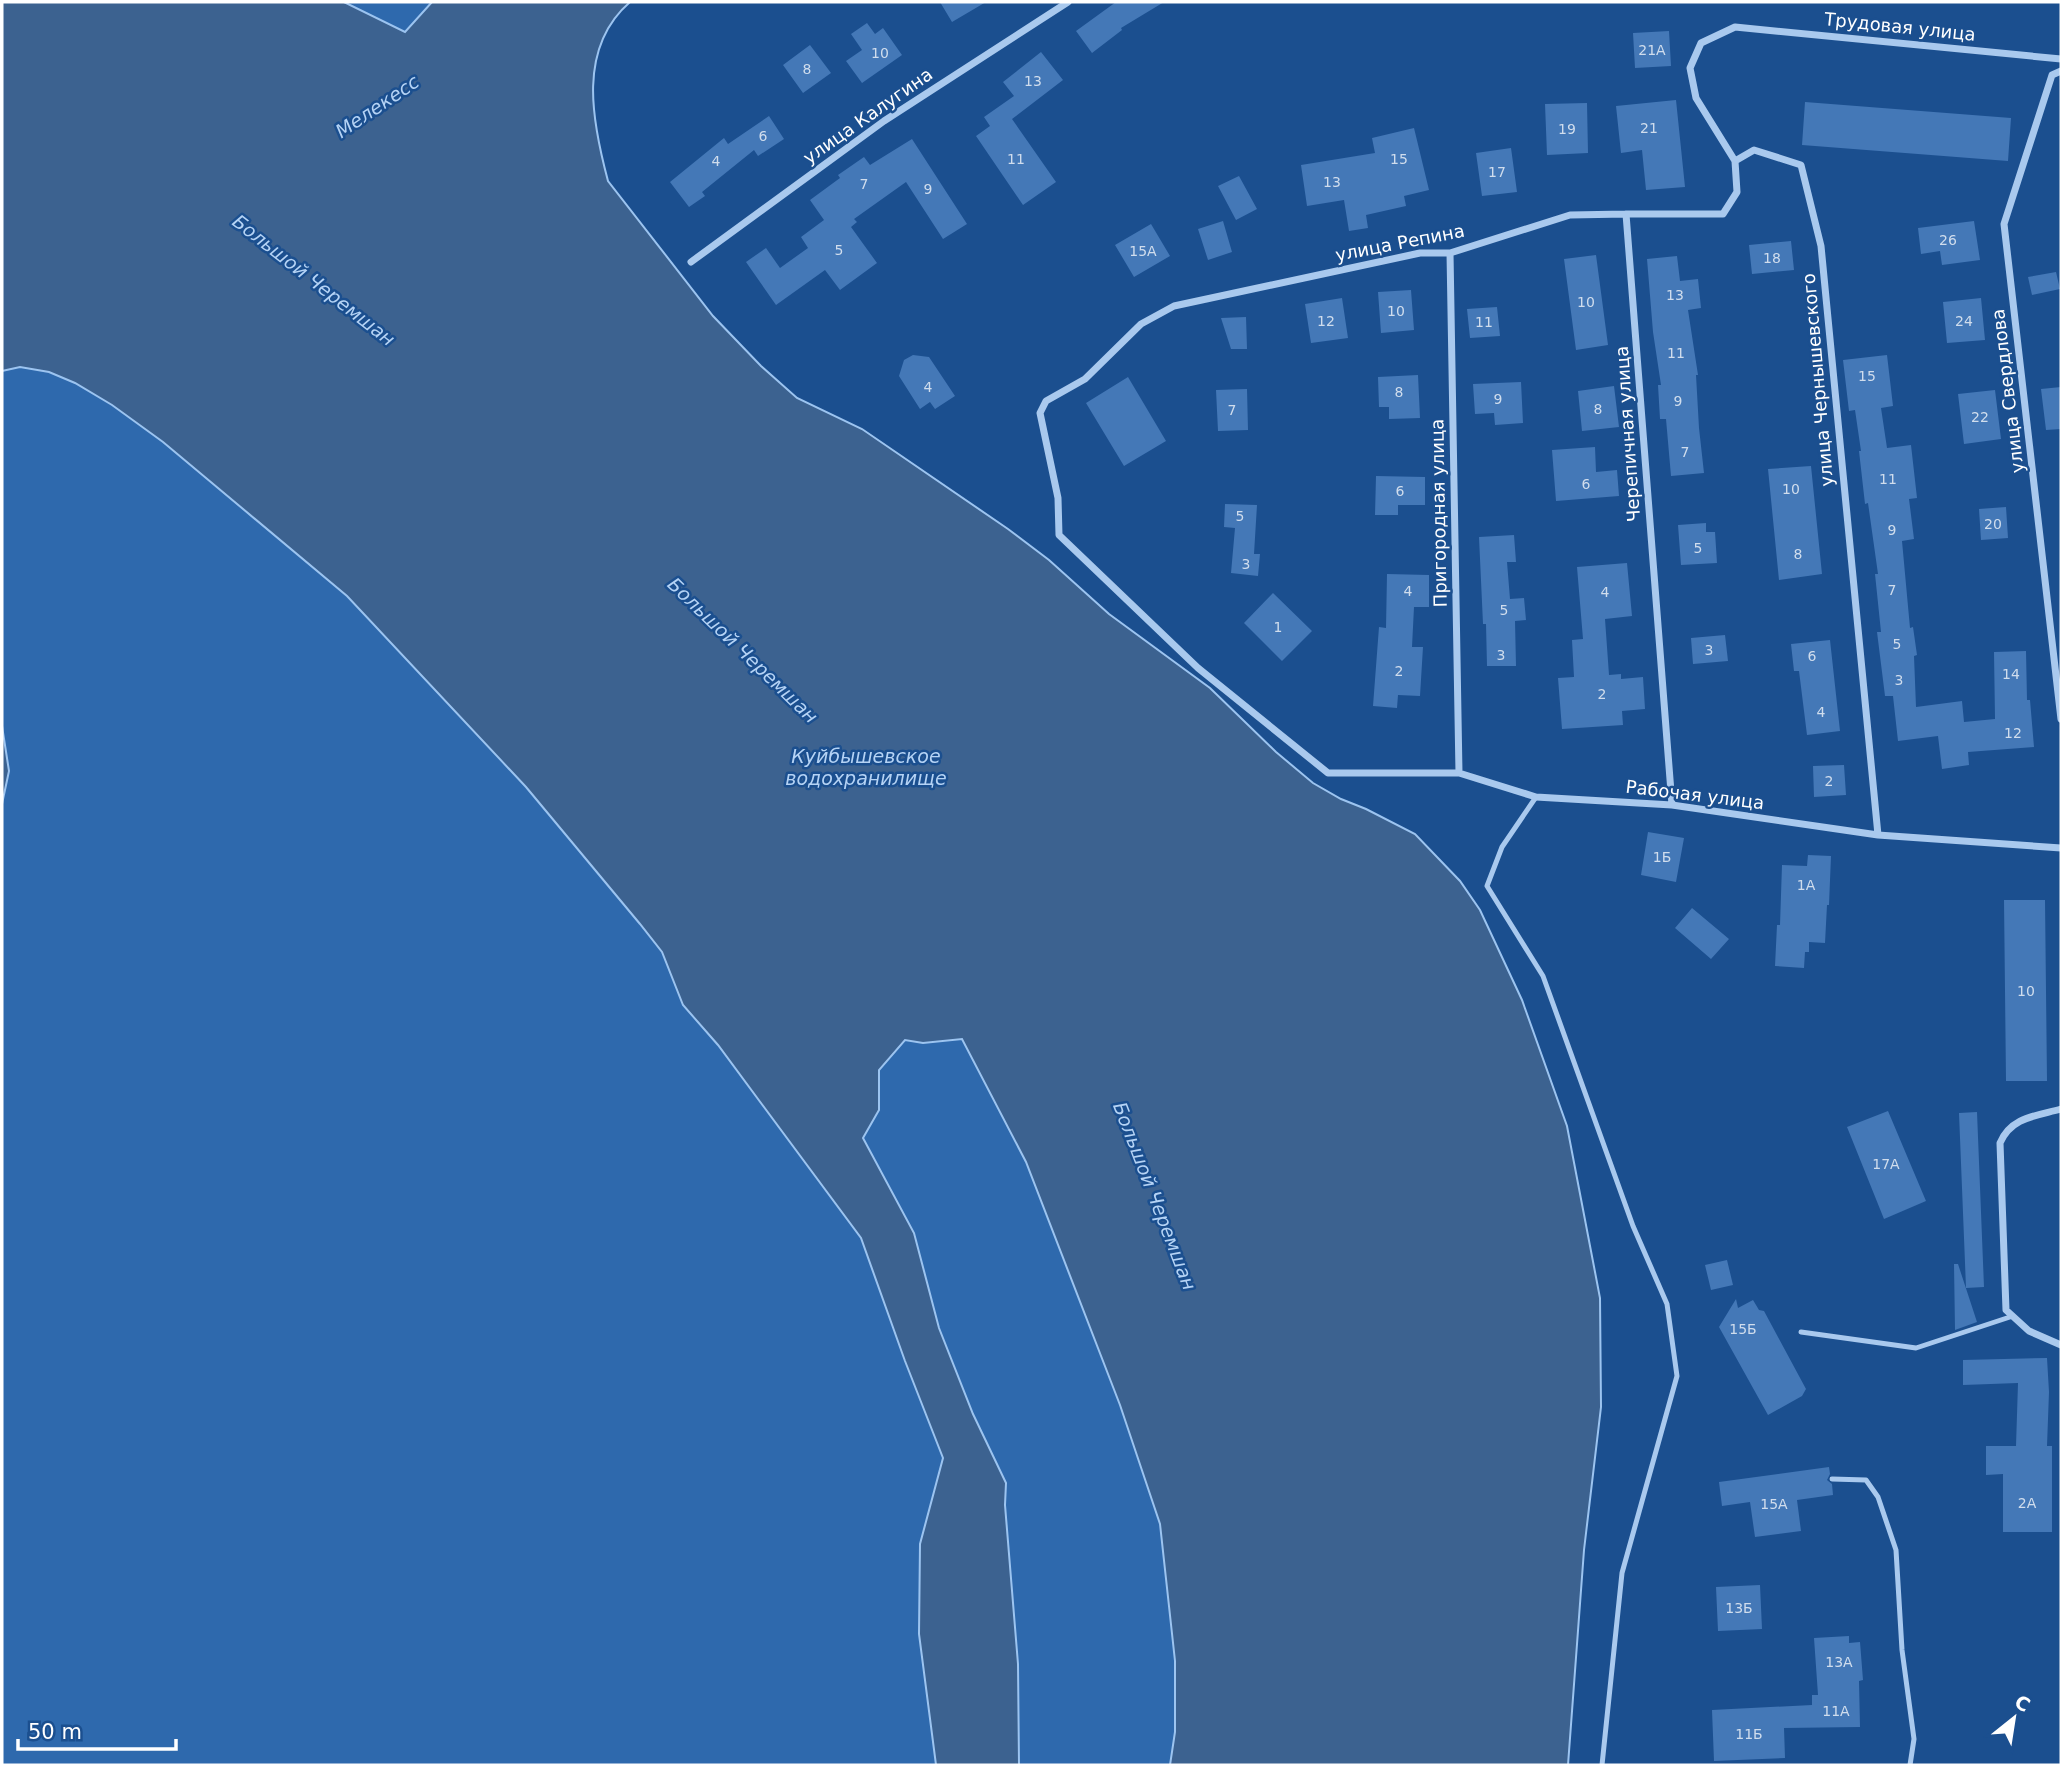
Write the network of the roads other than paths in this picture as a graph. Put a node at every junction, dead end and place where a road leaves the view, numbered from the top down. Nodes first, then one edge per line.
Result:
1 (1068, 2) edge
2 (2061, 59) edge
3 (2061, 71) edge
4 (1735, 161) junction
5 (1626, 214) junction
6 (1450, 253) junction
7 (691, 262) dead end
8 (2061, 719) edge
9 (1328, 773) joint
10 (1459, 774) junction
11 (1536, 797) junction
12 (1672, 805) junction
13 (1878, 835) junction
14 (2061, 848) edge
15 (2061, 1109) edge
16 (2013, 1316) junction
17 (1801, 1332) dead end
18 (2061, 1345) edge
19 (1832, 1479) dead end
20 (1602, 1765) edge
21 (1910, 1765) edge

1 - 7 street, улица Калугина
2 - 4 street, Трудовая улица
3 - 8 street, улица Свердлова
4 - 5 street
4 - 13 street, улица Чернышевского
5 - 6 street, улица Репина
5 - 12 street, Черепичная улица
6 - 9 street, улица Репина
6 - 10 street, Пригородная улица
9 - 10 street, Рабочая улица
10 - 11 street, Рабочая улица
11 - 12 street, Рабочая улица
11 - 20 lane
12 - 13 street, Рабочая улица
13 - 14 street, Рабочая улица
15 - 16 street
16 - 17 lane
16 - 18 street
19 - 21 lane

